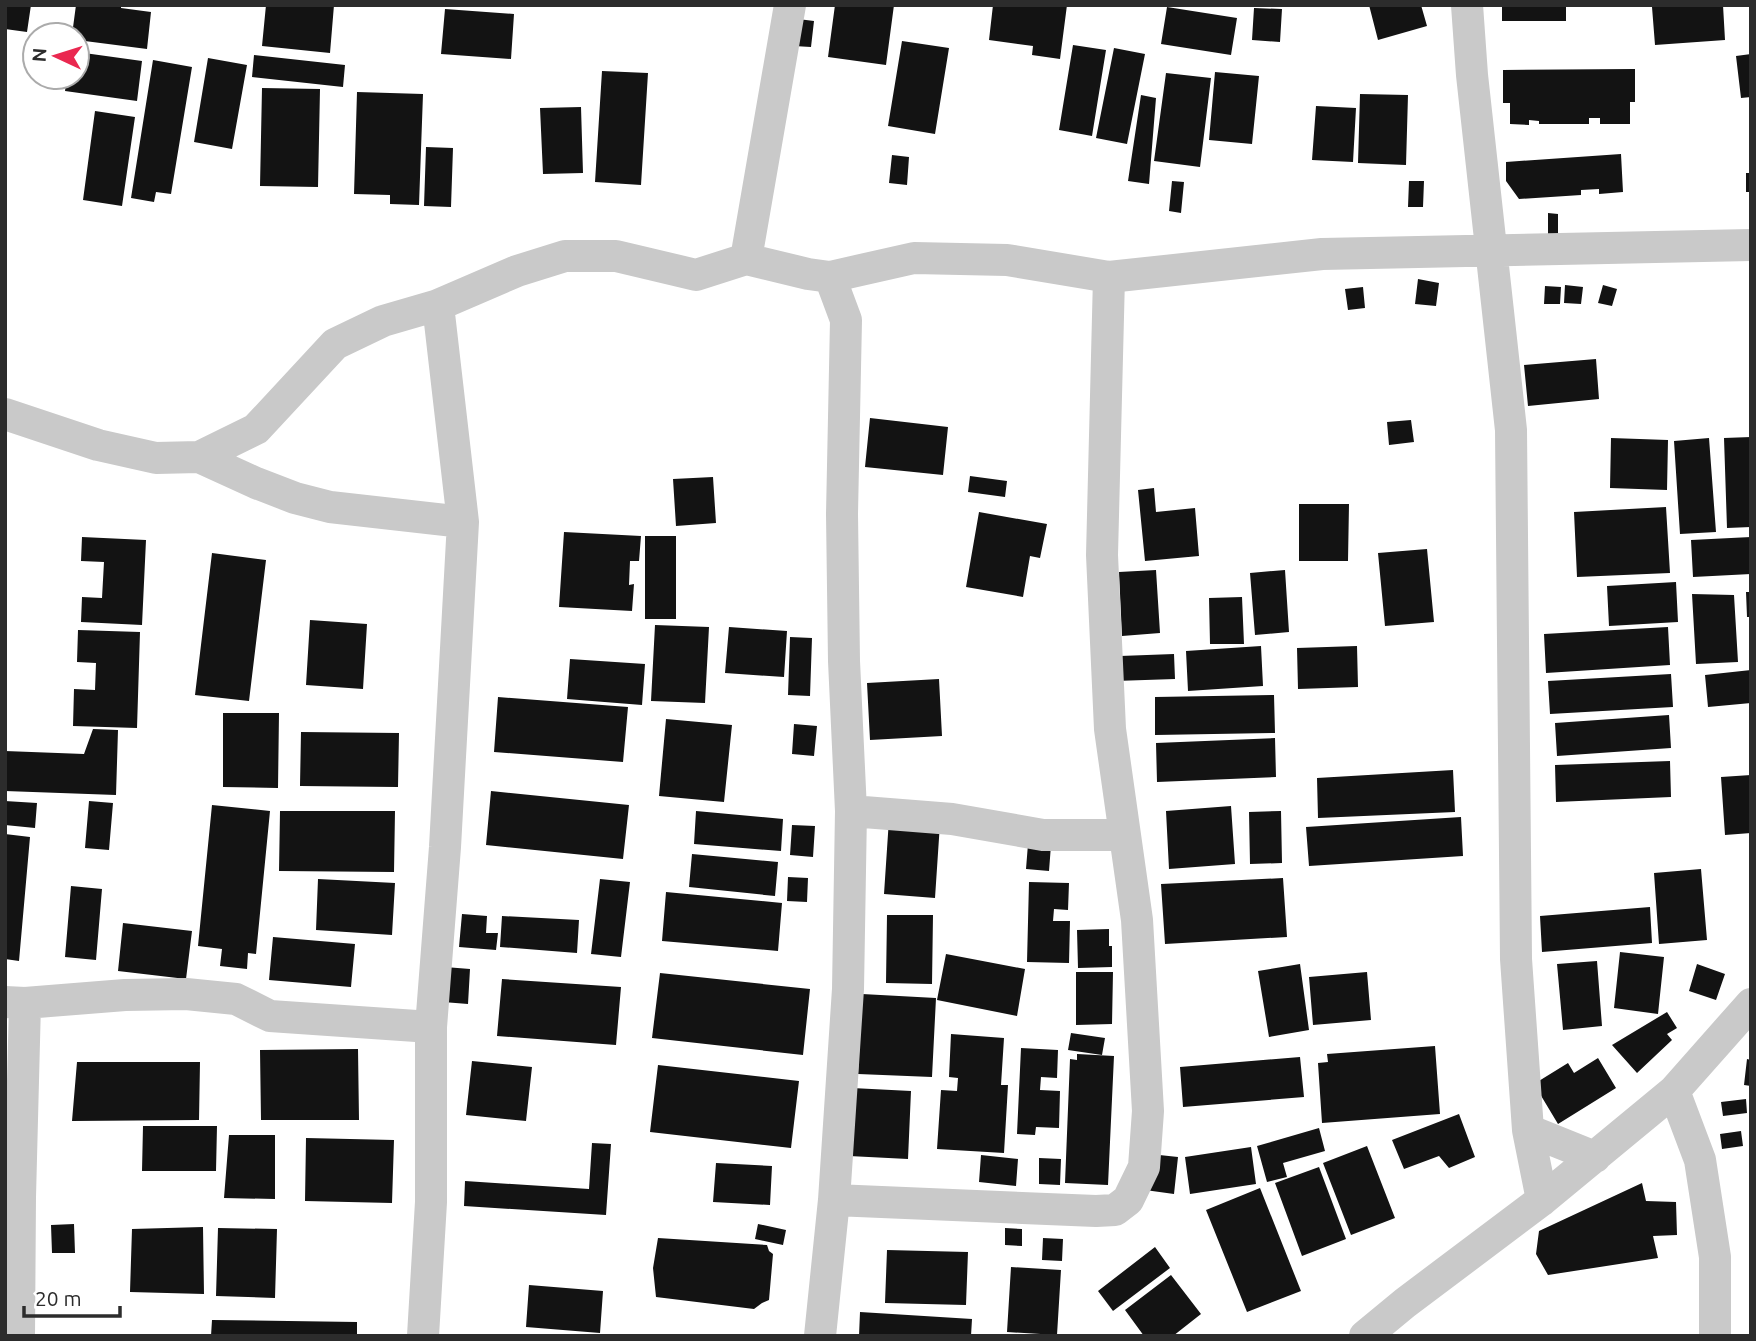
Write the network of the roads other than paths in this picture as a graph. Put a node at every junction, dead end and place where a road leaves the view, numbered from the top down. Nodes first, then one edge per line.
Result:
1 (790, 5) edge
2 (1467, 5) edge
3 (1751, 245) edge
4 (1492, 252) junction
5 (746, 259) junction
6 (874, 267) junction
7 (830, 277) junction
8 (1108, 277) junction
9 (438, 305) junction
10 (846, 320) junction
11 (5, 414) edge
12 (200, 457) junction
13 (463, 522) junction
14 (851, 811) junction
15 (1125, 835) junction
16 (15, 1002) edge
17 (1751, 1004) edge
18 (431, 1027) junction
19 (1674, 1091) junction
20 (1528, 1130) junction
21 (1595, 1157) junction
22 (834, 1200) junction
23 (1542, 1200) junction
24 (19, 1336) edge
25 (423, 1336) edge
26 (820, 1336) edge
27 (1365, 1336) edge
28 (1715, 1336) edge

1 - 5 street
2 - 4 street
3 - 4 street
4 - 8 street
4 - 20 street
5 - 7 street
5 - 9 street
6 - 7 street
6 - 8 street
6 - 10 street
7 - 10 street
8 - 15 street
9 - 12 street
9 - 13 street
10 - 14 street
11 - 12 street
12 - 13 street
13 - 18 street
14 - 15 street
14 - 22 street
15 - 22 street
16 - 18 street
16 - 24 street
17 - 19 street
18 - 25 street
19 - 21 street
19 - 28 street
20 - 21 street
20 - 23 street
21 - 23 street
22 - 26 street
23 - 27 street

